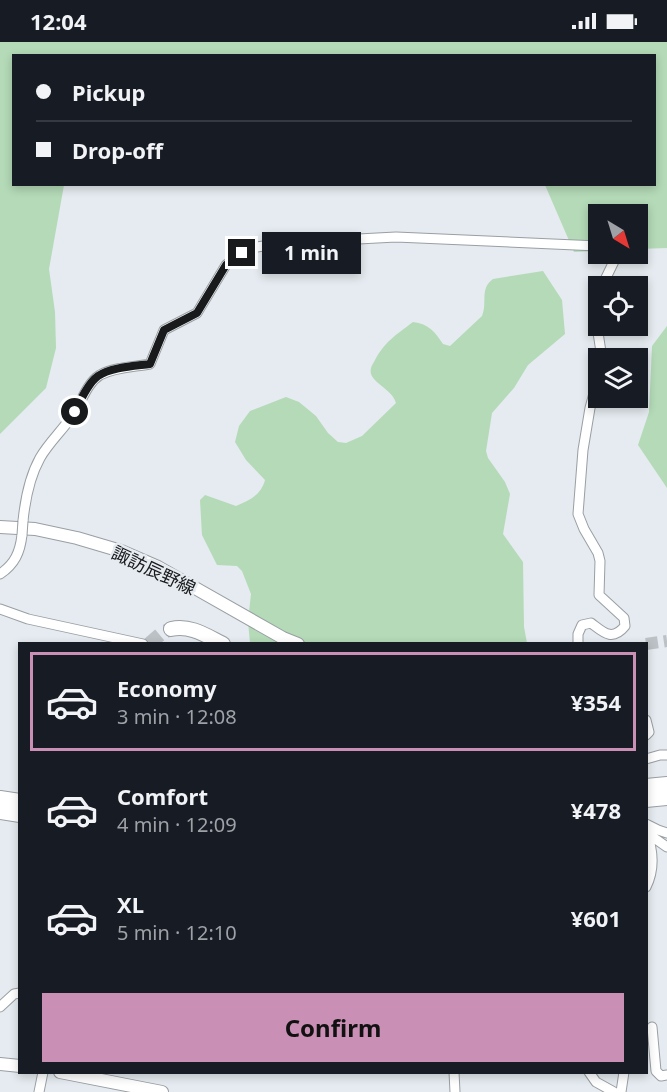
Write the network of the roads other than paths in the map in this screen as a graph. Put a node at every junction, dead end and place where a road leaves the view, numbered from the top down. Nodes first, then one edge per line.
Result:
1 (588, 246) edge
2 (590, 408) edge
3 (0, 527) edge
4 (0, 574) edge
5 (0, 609) edge
6 (134, 642) edge
7 (205, 642) edge
8 (219, 642) edge
9 (293, 642) edge
10 (579, 642) edge
11 (667, 755) edge
12 (648, 758) edge
13 (667, 776) edge
14 (648, 779) edge
15 (667, 783) edge
16 (648, 786) edge
17 (0, 798) edge
18 (667, 798) edge
19 (648, 800) edge
20 (18, 801) edge
21 (0, 813) edge
22 (18, 815) edge
23 (648, 825) edge
24 (648, 833) edge
25 (667, 833) edge
26 (648, 835) edge
27 (667, 847) edge
28 (648, 882) edge
29 (18, 993) edge
30 (0, 1007) edge
31 (650, 1034) edge
32 (0, 1064) edge
33 (18, 1066) edge
34 (43, 1074) edge
35 (70, 1074) edge
36 (454, 1074) edge
37 (590, 1074) edge
38 (624, 1074) edge
39 (667, 1075) edge
40 (39, 1092) edge
41 (162, 1092) edge
42 (455, 1092) edge
43 (614, 1092) edge
44 (621, 1092) edge

1 - 4 street, bridge
2 - 10 street
3 - 9 main road, 諏訪辰野線
5 - 6 street
7 - 8 highway
11 - 12 street
13 - 14 highway
15 - 16 highway
17 - 20 highway
18 - 19 highway
21 - 22 highway
23 - 25 street
24 - 27 street
26 - 28 street
29 - 30 street
31 - 39 street
32 - 33 main road
34 - 40 street
35 - 41 main road
36 - 42 street
37 - 43 street
38 - 44 street

